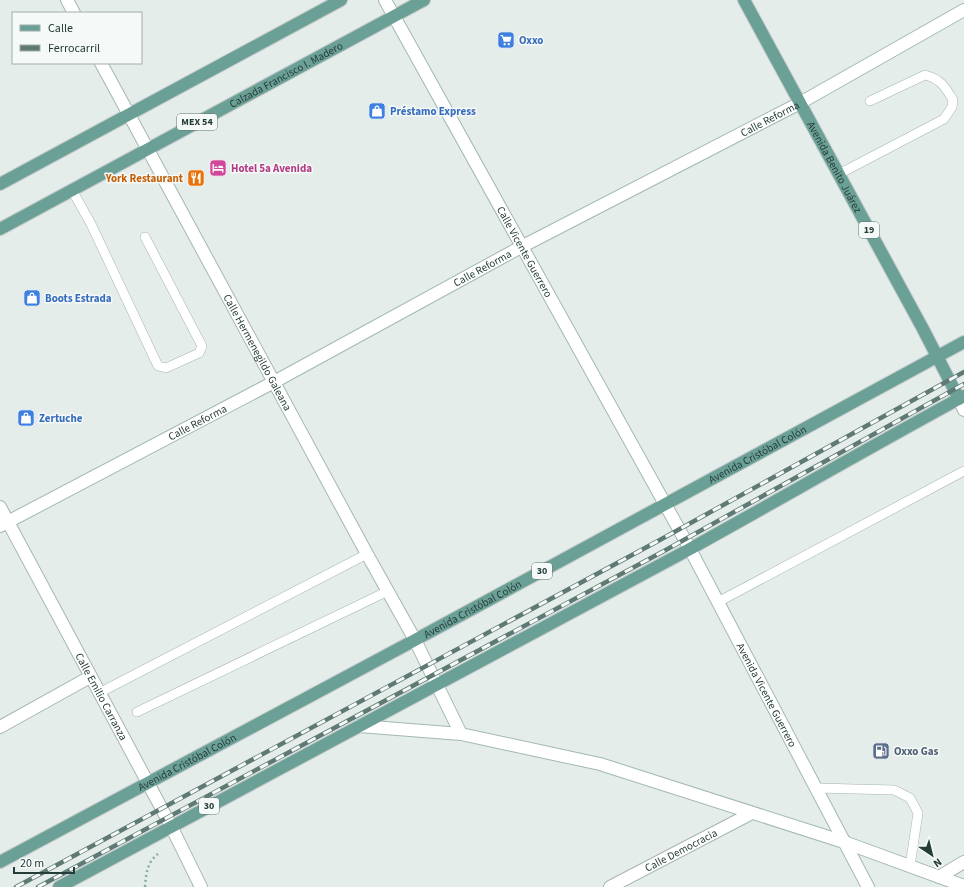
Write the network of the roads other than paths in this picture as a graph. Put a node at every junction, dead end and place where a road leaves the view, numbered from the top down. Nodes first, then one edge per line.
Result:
1 (67, 0) edge
2 (341, 0) edge
3 (385, 0) edge
4 (424, 0) edge
5 (744, 0) edge
6 (964, 10) edge
7 (73, 12) edge
8 (393, 16) junction
9 (102, 64) edge
10 (870, 101) dead end
11 (800, 103) junction
12 (130, 115) junction
13 (147, 148) junction
14 (839, 174) junction
15 (0, 184) edge
16 (72, 190) junction
17 (0, 229) edge
18 (145, 237) dead end
19 (521, 247) junction
20 (964, 342) edge
21 (937, 357) junction
22 (274, 382) junction
23 (961, 398) edge
24 (964, 410) edge
25 (964, 471) edge
26 (664, 504) junction
27 (0, 507) edge
28 (4, 524) edge
29 (690, 549) junction
30 (367, 554) junction
31 (388, 591) junction
32 (718, 602) junction
33 (415, 640) junction
34 (90, 677) junction
35 (438, 686) junction
36 (99, 693) junction
37 (137, 712) dead end
38 (359, 726) junction
39 (0, 727) edge
40 (461, 734) junction
41 (147, 783) junction
42 (816, 788) junction
43 (752, 813) junction
44 (171, 826) junction
45 (844, 842) junction
46 (0, 862) edge
47 (964, 862) edge
48 (910, 866) junction
49 (939, 877) junction
50 (964, 886) edge
51 (59, 887) edge
52 (201, 887) edge
53 (610, 887) edge
54 (868, 887) edge

1 - 7 street
2 - 12 main road
3 - 8 street, Calle Vicente Guerrero
4 - 8 main road, Calzada Francisco I. Madero / MEX 54
5 - 11 main road, Avenida Benito Juárez / 19
6 - 11 street, Calle Reforma
8 - 13 main road, Calzada Francisco I. Madero / MEX 54
8 - 19 street, Calle Vicente Guerrero
9 - 12 street, Calle Hermenegildo Galeana
10 - 14 lane
11 - 14 main road, Avenida Benito Juárez / 19
11 - 19 street, Calle Reforma
12 - 13 street, Calle Hermenegildo Galeana
12 - 15 main road
13 - 16 main road, Calzada Francisco I. Madero / MEX 54
13 - 22 street, Calle Hermenegildo Galeana
14 - 21 main road, Avenida Benito Juárez / 19
16 - 17 main road, Calzada Francisco I. Madero / MEX 54
16 - 18 lane
19 - 22 street, Calle Reforma
19 - 26 street, Calle Vicente Guerrero
20 - 21 main road, Avenida Cristóbal Colón / 30
21 - 23 main road, Avenida Benito Juárez / 19
21 - 26 main road, Avenida Cristóbal Colón / 30
22 - 28 street, Calle Reforma
22 - 30 street, Calle Hermenegildo Galeana
23 - 24 street, 19
23 - 29 main road, 30
25 - 32 lane
26 - 29 street, Avenida Vicente Guerrero
26 - 33 main road, Avenida Cristóbal Colón / 30
27 - 28 street, Calle Emilio Carranza
28 - 34 street, Calle Emilio Carranza
29 - 32 street, Avenida Vicente Guerrero
29 - 35 main road, 30
30 - 31 street, Calle Hermenegildo Galeana
30 - 36 lane
31 - 33 street, Calle Hermenegildo Galeana
31 - 37 lane
32 - 42 street, Avenida Vicente Guerrero
33 - 35 street, Calle Hermenegildo Galeana
33 - 41 main road, Avenida Cristóbal Colón / 30
34 - 36 street, Calle Emilio Carranza
34 - 39 street
35 - 38 main road, 30
35 - 40 street, Calle Hermenegildo Galeana
36 - 41 street, Calle Emilio Carranza
38 - 40 street
38 - 44 main road, 30
40 - 43 street
41 - 44 street, Calle Emilio Carranza
41 - 46 main road, Avenida Cristóbal Colón / 30
42 - 45 street, Avenida Vicente Guerrero
42 - 48 lane
43 - 45 street
43 - 53 street, Calle Democracia
44 - 51 main road, 30
44 - 52 street, Calle Emilio Carranza
45 - 48 street
45 - 54 street, Avenida Vicente Guerrero
47 - 49 street
48 - 49 street
49 - 50 street

